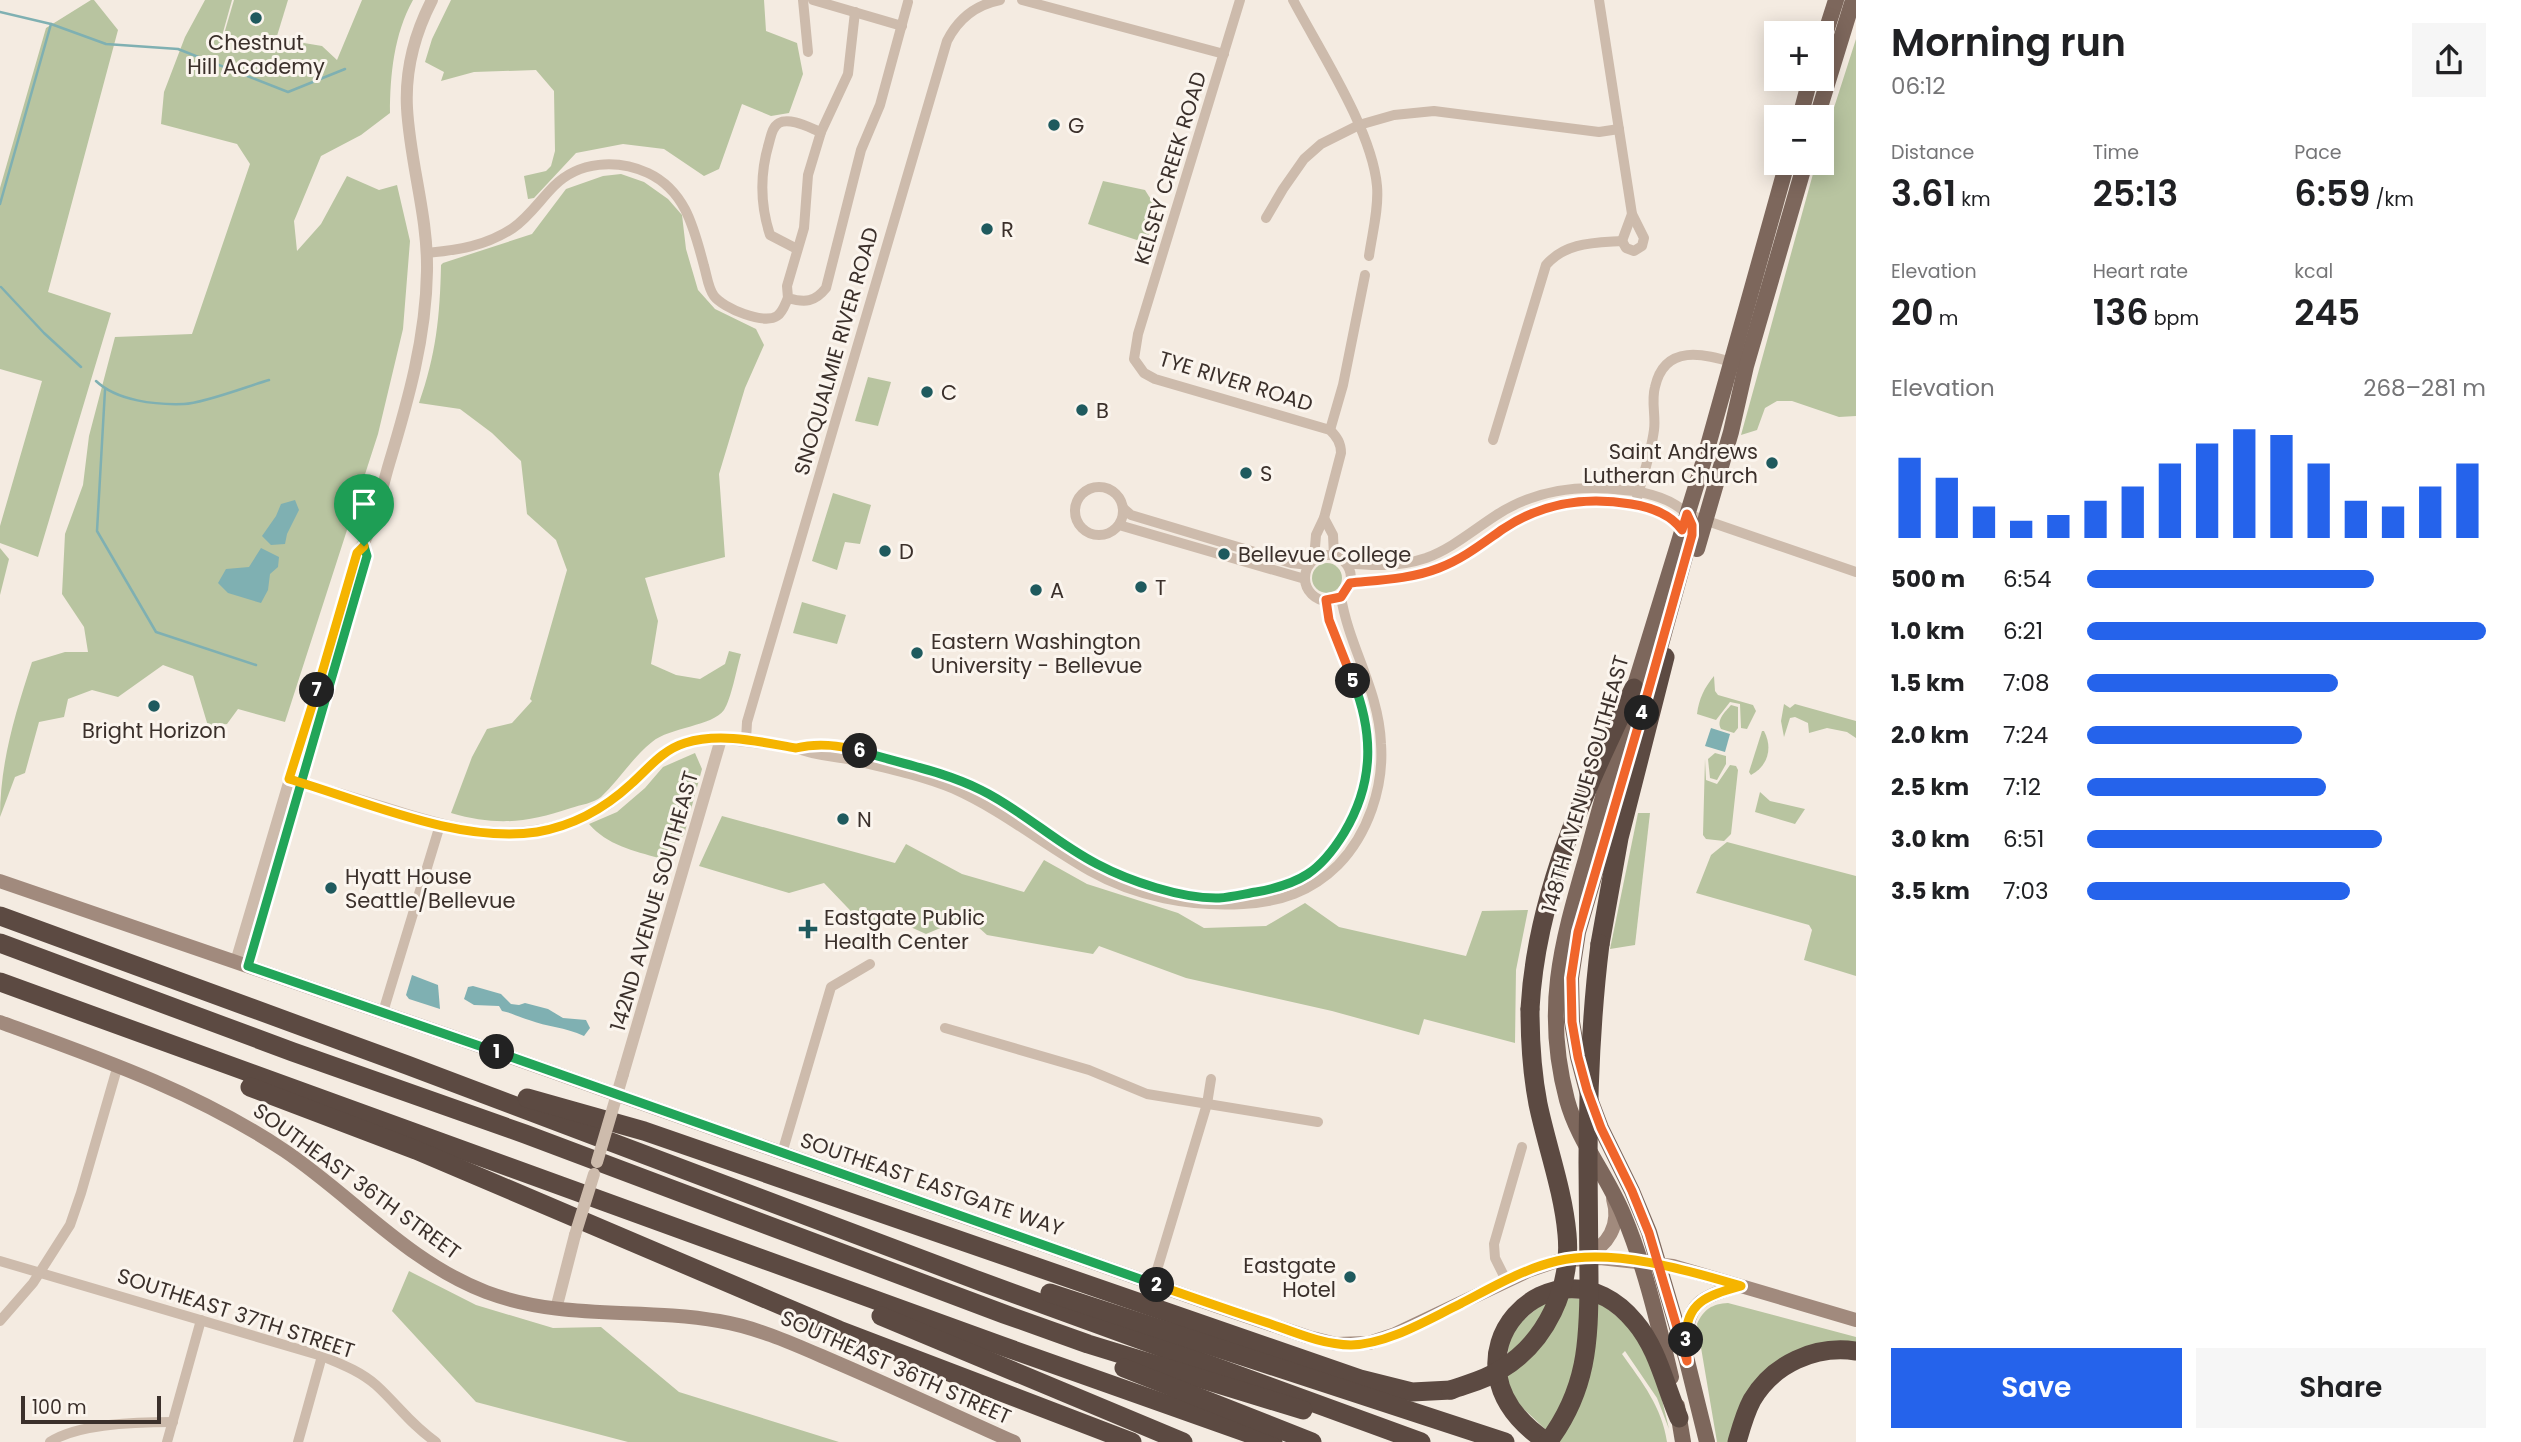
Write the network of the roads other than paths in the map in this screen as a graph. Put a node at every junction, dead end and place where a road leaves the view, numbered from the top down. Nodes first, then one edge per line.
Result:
1 (432, 0) edge
2 (803, 0) edge
3 (813, 0) edge
4 (1000, 0) edge
5 (1023, 0) edge
6 (1240, 0) edge
7 (1293, 0) edge
8 (1599, 0) edge
9 (1836, 0) edge
10 (1853, 0) edge
11 (908, 2) dead end
12 (855, 12) junction
13 (1829, 21) edge
14 (902, 26) junction
15 (808, 52) dead end
16 (1224, 54) junction
17 (1821, 105) edge
18 (1359, 125) junction
19 (1619, 129) junction
20 (821, 132) junction
21 (1784, 175) edge
22 (1801, 175) edge
23 (1632, 214) junction
24 (1266, 218) dead end
25 (1622, 241) junction
26 (797, 249) junction
27 (426, 253) junction
28 (1369, 256) dead end
29 (1364, 275) dead end
30 (788, 298) junction
31 (1135, 346) joint
32 (1739, 364) junction
33 (1330, 430) junction
34 (1493, 440) dead end
35 (1639, 491) junction
36 (1635, 505) junction
37 (1123, 508) junction
38 (1687, 514) junction
39 (1324, 518) junction
40 (1706, 520) junction
41 (1119, 525) junction
42 (1682, 530) junction
43 (1334, 556) junction
44 (1311, 562) junction
45 (1346, 563) junction
46 (1856, 572) edge
47 (1305, 579) junction
48 (1350, 583) junction
49 (1341, 597) junction
50 (1326, 600) junction
51 (1665, 657) junction
52 (1640, 694) junction
53 (721, 738) junction
54 (746, 740) junction
55 (796, 748) junction
56 (295, 781) junction
57 (440, 825) junction
58 (0, 881) edge
59 (0, 916) edge
60 (0, 943) edge
61 (0, 953) edge
62 (242, 964) junction
63 (870, 964) dead end
64 (0, 982) edge
65 (383, 1012) junction
66 (0, 1022) edge
67 (946, 1028) dead end
68 (203, 1056) junction
69 (118, 1065) junction
70 (407, 1065) junction
71 (1211, 1079) dead end
72 (1208, 1104) junction
73 (1318, 1122) dead end
74 (523, 1140) junction
75 (1522, 1147) dead end
76 (782, 1153) junction
77 (497, 1162) junction
78 (596, 1168) junction
79 (624, 1179) junction
80 (1609, 1185) junction
81 (1581, 1258) junction
82 (0, 1261) edge
83 (1640, 1262) junction
84 (1658, 1264) junction
85 (40, 1272) junction
86 (1506, 1280) junction
87 (982, 1282) junction
88 (1153, 1283) junction
89 (1741, 1286) junction
90 (556, 1310) junction
91 (201, 1320) junction
92 (1856, 1320) edge
93 (0, 1321) edge
94 (1856, 1351) edge
95 (322, 1356) junction
96 (1687, 1361) junction
97 (1286, 1369) junction
98 (1679, 1418) junction
99 (1363, 1421) junction
100 (173, 1422) junction
101 (1101, 1430) junction
102 (50, 1442) edge
103 (167, 1442) edge
104 (298, 1442) edge
105 (436, 1442) edge
106 (1014, 1442) edge
107 (1125, 1442) edge
108 (1132, 1442) edge
109 (1183, 1442) edge
110 (1273, 1442) edge
111 (1312, 1442) edge
112 (1420, 1442) edge
113 (1504, 1442) edge
114 (1537, 1442) edge
115 (1548, 1442) edge
116 (1683, 1442) edge
117 (1707, 1442) edge
118 (1737, 1442) edge

1 - 27 street
2 - 15 street
3 - 12 street
4 - 54 street, SNOQUALMIE RIVER ROAD
5 - 16 street
6 - 16 street, KELSEY CREEK ROAD
7 - 18 street
8 - 19 street
9 - 13 main road
10 - 17 main road
11 - 14 street
12 - 14 street
12 - 20 street
14 - 30 street
16 - 31 street, KELSEY CREEK ROAD
18 - 19 street
18 - 24 street
18 - 28 street
19 - 23 street
20 - 26 street
20 - 26 street
21 - 32 main road, 148TH AVENUE SOUTHEAST
22 - 32 main road, 148TH AVENUE SOUTHEAST
23 - 25 street
23 - 25 street
25 - 34 street
26 - 30 street
27 - 30 street
27 - 56 street
29 - 33 street
31 - 33 street, TYE RIVER ROAD
32 - 35 street
32 - 38 main road, 148TH AVENUE SOUTHEAST
32 - 40 main road, 148TH AVENUE SOUTHEAST
33 - 39 street, TYE RIVER ROAD
35 - 36 street
35 - 38 street
35 - 45 street
36 - 42 street
36 - 48 street
37 - 41 street
37 - 41 street
37 - 44 street
38 - 40 street
38 - 42 main road, 148TH AVENUE SOUTHEAST
38 - 52 main road, 148TH AVENUE SOUTHEAST
39 - 43 street
39 - 44 street
40 - 46 street
40 - 51 main road, 148TH AVENUE SOUTHEAST
41 - 47 street
42 - 52 main road, 148TH AVENUE SOUTHEAST
43 - 44 street
43 - 45 street
44 - 47 street
45 - 48 street
47 - 50 street
48 - 49 street
49 - 50 street
49 - 55 street
50 - 55 street
51 - 52 main road, 148TH AVENUE SOUTHEAST
51 - 115 highway, bridge
52 - 70 highway, bridge
52 - 80 main road, 148TH AVENUE SOUTHEAST
52 - 84 main road, 148TH AVENUE SOUTHEAST
53 - 54 street
53 - 57 street
53 - 78 street, 142ND AVENUE SOUTHEAST, bridge
54 - 55 street
56 - 57 street
56 - 62 street
57 - 65 street
58 - 62 main road, SOUTHEAST EASTGATE WAY
59 - 70 highway
60 - 74 highway
61 - 74 highway
62 - 65 main road, SOUTHEAST EASTGATE WAY
63 - 76 street
64 - 68 highway
65 - 76 main road, SOUTHEAST EASTGATE WAY
66 - 69 main road, SOUTHEAST 36TH STREET
67 - 72 street
68 - 77 highway
68 - 101 highway
69 - 85 street
69 - 90 main road, SOUTHEAST 36TH STREET
70 - 87 highway
71 - 72 street
72 - 73 street
72 - 88 street
74 - 78 highway
75 - 86 street
76 - 88 main road, SOUTHEAST EASTGATE WAY
77 - 109 highway
77 - 110 highway
78 - 79 highway
78 - 90 street, 142ND AVENUE SOUTHEAST, bridge
79 - 99 highway
79 - 111 highway
80 - 81 main road
80 - 83 main road, 148TH AVENUE SOUTHEAST
81 - 83 main road, SOUTHEAST EASTGATE WAY
81 - 86 main road, SOUTHEAST EASTGATE WAY
82 - 85 street, SOUTHEAST 37TH STREET
83 - 84 main road, SOUTHEAST EASTGATE WAY
83 - 98 main road, 148TH AVENUE SOUTHEAST
84 - 89 main road, SOUTHEAST EASTGATE WAY
84 - 96 main road, 148TH AVENUE SOUTHEAST
85 - 91 street, SOUTHEAST 37TH STREET
85 - 93 street
86 - 88 main road, SOUTHEAST EASTGATE WAY
87 - 97 highway
87 - 99 highway
89 - 92 main road, SOUTHEAST EASTGATE WAY
89 - 96 main road
90 - 106 main road, SOUTHEAST 36TH STREET
91 - 95 street, SOUTHEAST 37TH STREET
91 - 100 street
94 - 118 highway
95 - 104 street
95 - 105 street, SOUTHEAST 37TH STREET
96 - 117 main road, 148TH AVENUE SOUTHEAST
97 - 113 highway
97 - 114 highway
98 - 115 highway
98 - 116 main road, 148TH AVENUE SOUTHEAST
99 - 112 highway
100 - 102 street
100 - 103 street
101 - 107 highway
101 - 108 highway

